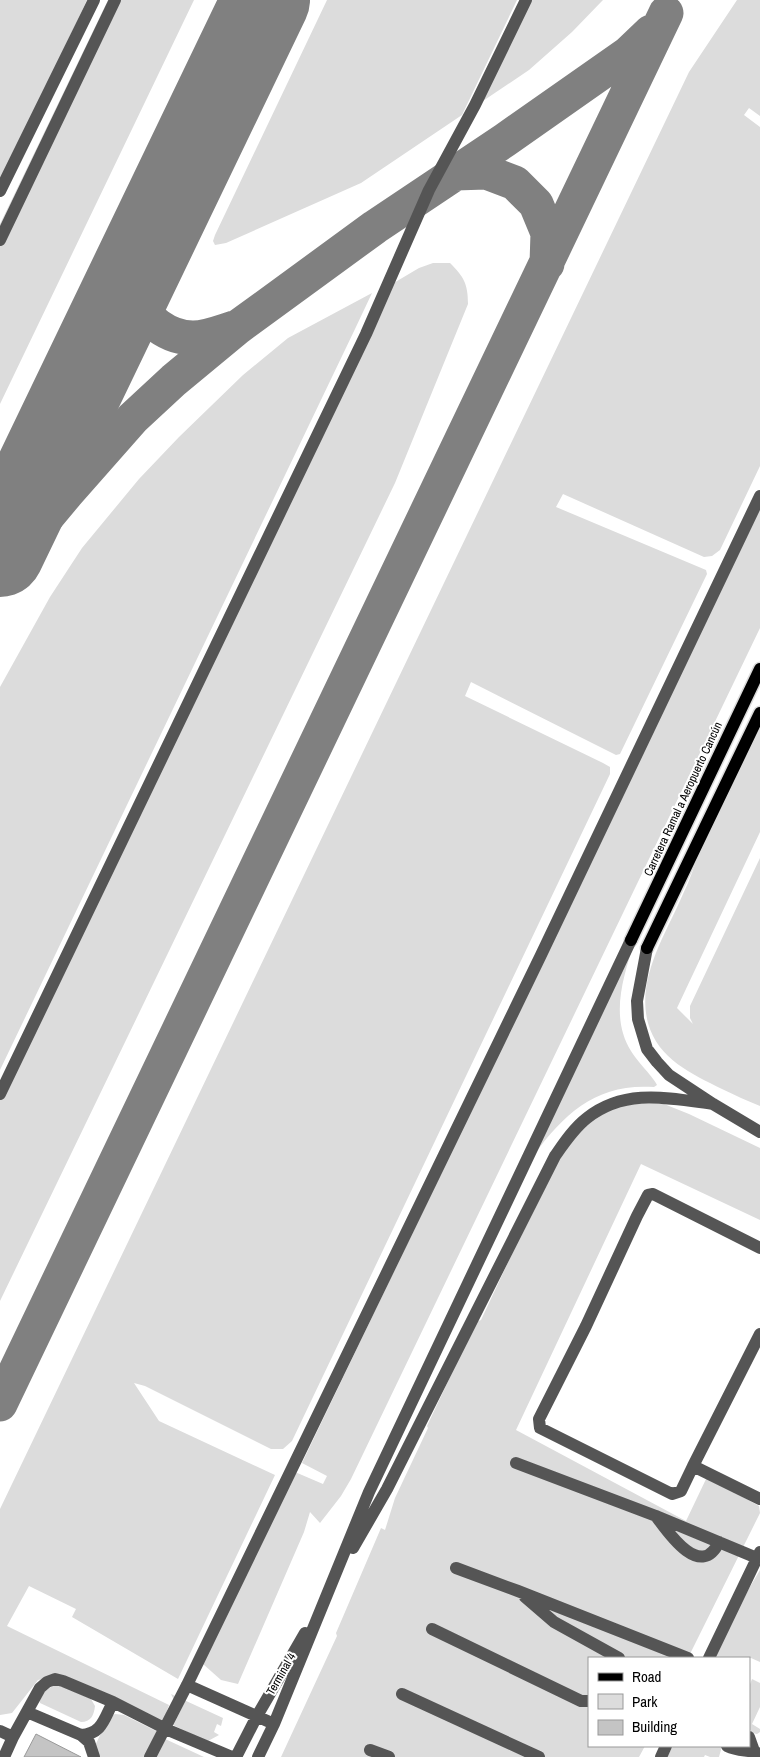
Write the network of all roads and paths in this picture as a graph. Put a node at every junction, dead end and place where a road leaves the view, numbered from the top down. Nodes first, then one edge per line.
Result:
1 (94, 0) edge
2 (115, 0) edge
3 (526, 0) edge
4 (0, 191) edge
5 (0, 240) edge
6 (760, 496) edge
7 (760, 669) edge
8 (760, 713) edge
9 (631, 940) joint
10 (647, 948) joint
11 (0, 1094) edge
12 (713, 1104) junction
13 (736, 1117) junction
14 (760, 1121) edge
15 (760, 1132) edge
16 (760, 1248) edge
17 (760, 1334) edge
18 (516, 1463) dead end
19 (693, 1466) junction
20 (760, 1500) edge
21 (656, 1516) junction
22 (719, 1542) junction
23 (759, 1555) edge
24 (456, 1568) dead end
25 (518, 1590) junction
26 (329, 1592) junction
27 (432, 1629) dead end
28 (617, 1657) edge
29 (686, 1657) edge
30 (709, 1657) edge
31 (187, 1685) junction
32 (402, 1694) dead end
33 (588, 1701) edge
34 (113, 1702) junction
35 (27, 1712) junction
36 (257, 1716) junction
37 (274, 1724) junction
38 (164, 1728) junction
39 (0, 1731) edge
40 (81, 1735) junction
41 (13, 1737) junction
42 (750, 1739) edge
43 (370, 1750) dead end
44 (732, 1751) edge
45 (757, 1752) edge
46 (4, 1757) edge
47 (94, 1757) edge
48 (150, 1757) edge
49 (232, 1757) edge
50 (236, 1757) edge
51 (258, 1757) edge
52 (389, 1757) edge
53 (539, 1757) edge

1 - 4 street
2 - 5 street
3 - 11 street
6 - 31 street
7 - 9 main road, Carretera Ramal a Aeropuerto Cancún
8 - 10 main road
9 - 26 street
10 - 12 street
12 - 13 street
12 - 26 street
13 - 14 street
13 - 15 street
16 - 19 street
17 - 19 street
18 - 21 street
19 - 20 street
21 - 22 street
21 - 22 street
22 - 23 street
23 - 30 street
24 - 25 street
25 - 28 street
25 - 29 street
26 - 36 street, Terminal 4
26 - 37 street
27 - 33 street
31 - 36 street
31 - 38 street
32 - 53 street
34 - 35 street
34 - 38 street
34 - 40 street
35 - 40 street
35 - 41 street
36 - 37 street
36 - 50 street, Terminal 4
37 - 51 street
38 - 48 street
38 - 49 street
39 - 41 street
40 - 47 street
41 - 46 street
42 - 45 street
43 - 52 street
44 - 45 street

